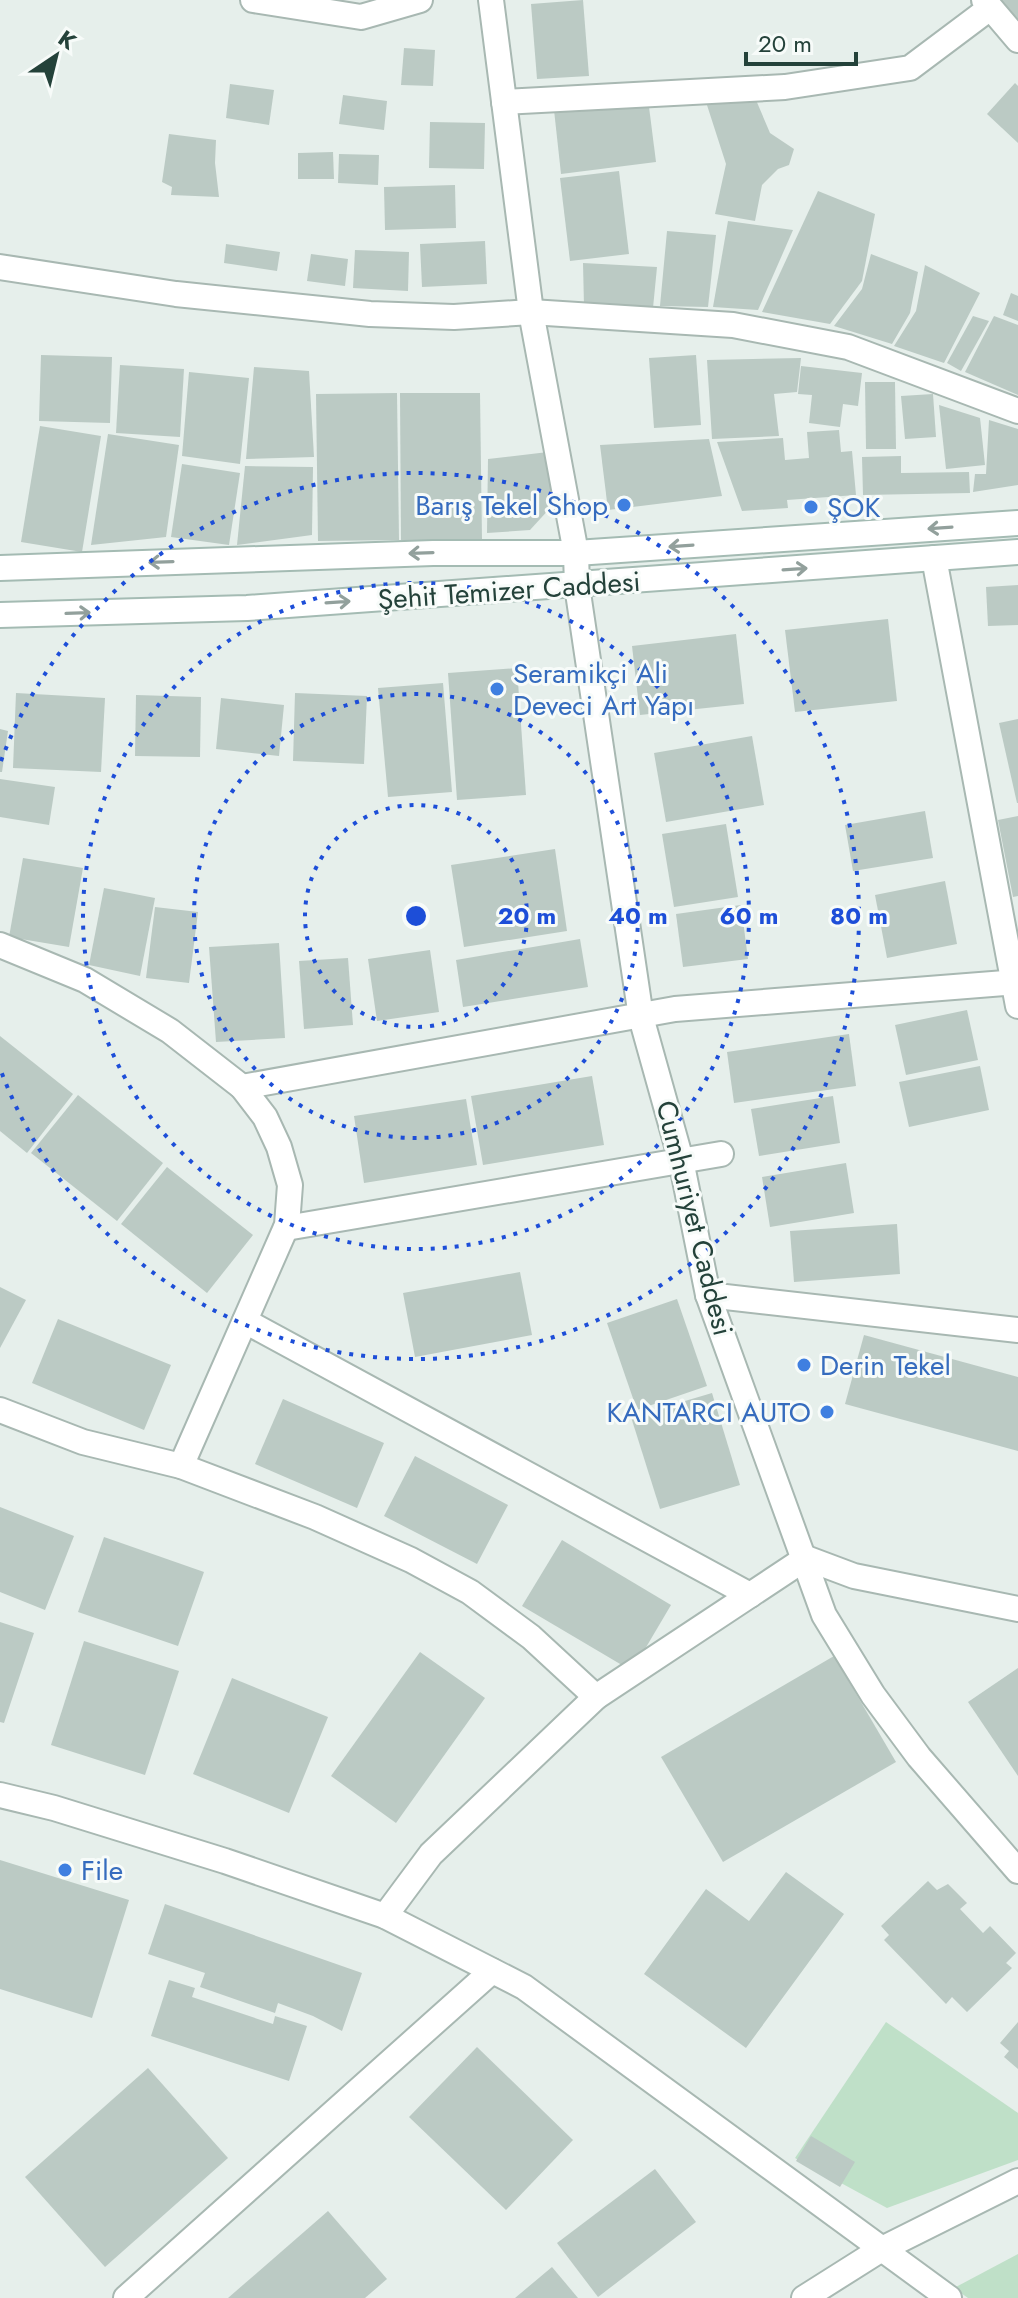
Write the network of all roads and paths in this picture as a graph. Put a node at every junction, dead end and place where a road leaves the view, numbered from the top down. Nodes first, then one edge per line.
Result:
1 (253, 0) edge
2 (420, 0) edge
3 (491, 0) edge
4 (987, 4) edge
5 (1018, 40) edge
6 (504, 102) junction
7 (0, 267) edge
8 (531, 312) junction
9 (1018, 411) edge
10 (1018, 523) edge
11 (1018, 552) edge
12 (576, 553) junction
13 (934, 558) junction
14 (0, 568) edge
15 (577, 586) junction
16 (0, 615) edge
17 (0, 945) edge
18 (1016, 990) edge
19 (641, 1017) junction
20 (242, 1087) junction
21 (721, 1154) dead end
22 (681, 1160) junction
23 (286, 1228) junction
24 (708, 1295) junction
25 (245, 1321) junction
26 (1018, 1330) edge
27 (0, 1410) edge
28 (181, 1466) junction
29 (806, 1558) junction
30 (750, 1595) junction
31 (1018, 1609) edge
32 (596, 1697) junction
33 (0, 1795) edge
34 (1018, 1871) edge
35 (385, 1916) junction
36 (492, 1971) junction
37 (1018, 2181) edge
38 (880, 2250) junction
39 (126, 2298) edge
40 (804, 2298) edge
41 (949, 2298) edge

1 - 2 street
3 - 6 street, Cumhuriyet Caddesi
4 - 5 street
4 - 6 street
6 - 8 street, Cumhuriyet Caddesi
7 - 8 street
8 - 9 street
8 - 12 street, Cumhuriyet Caddesi
10 -> 12 street, Şehit Temizer Caddesi
11 - 13 street, Şehit Temizer Caddesi
12 -> 14 street, Şehit Temizer Caddesi
12 - 15 street, Cumhuriyet Caddesi
15 -> 13 street, Şehit Temizer Caddesi
13 - 18 street
16 -> 15 street, Şehit Temizer Caddesi
15 - 19 street, Cumhuriyet Caddesi
17 - 20 street
18 - 19 street
19 - 20 street
19 - 22 street, Cumhuriyet Caddesi
20 - 23 street
21 - 22 street
22 - 23 street
22 - 24 street, Cumhuriyet Caddesi
23 - 25 street
24 - 26 street
24 - 29 street, Cumhuriyet Caddesi
25 - 28 street
25 - 30 street
27 - 28 street
28 - 32 street
29 - 30 street
29 - 31 street
29 - 34 street, Cumhuriyet Caddesi
30 - 32 street
32 - 35 street
33 - 35 street
35 - 36 street
36 - 38 street
36 - 39 street
37 - 38 street
38 - 40 street
38 - 41 street

